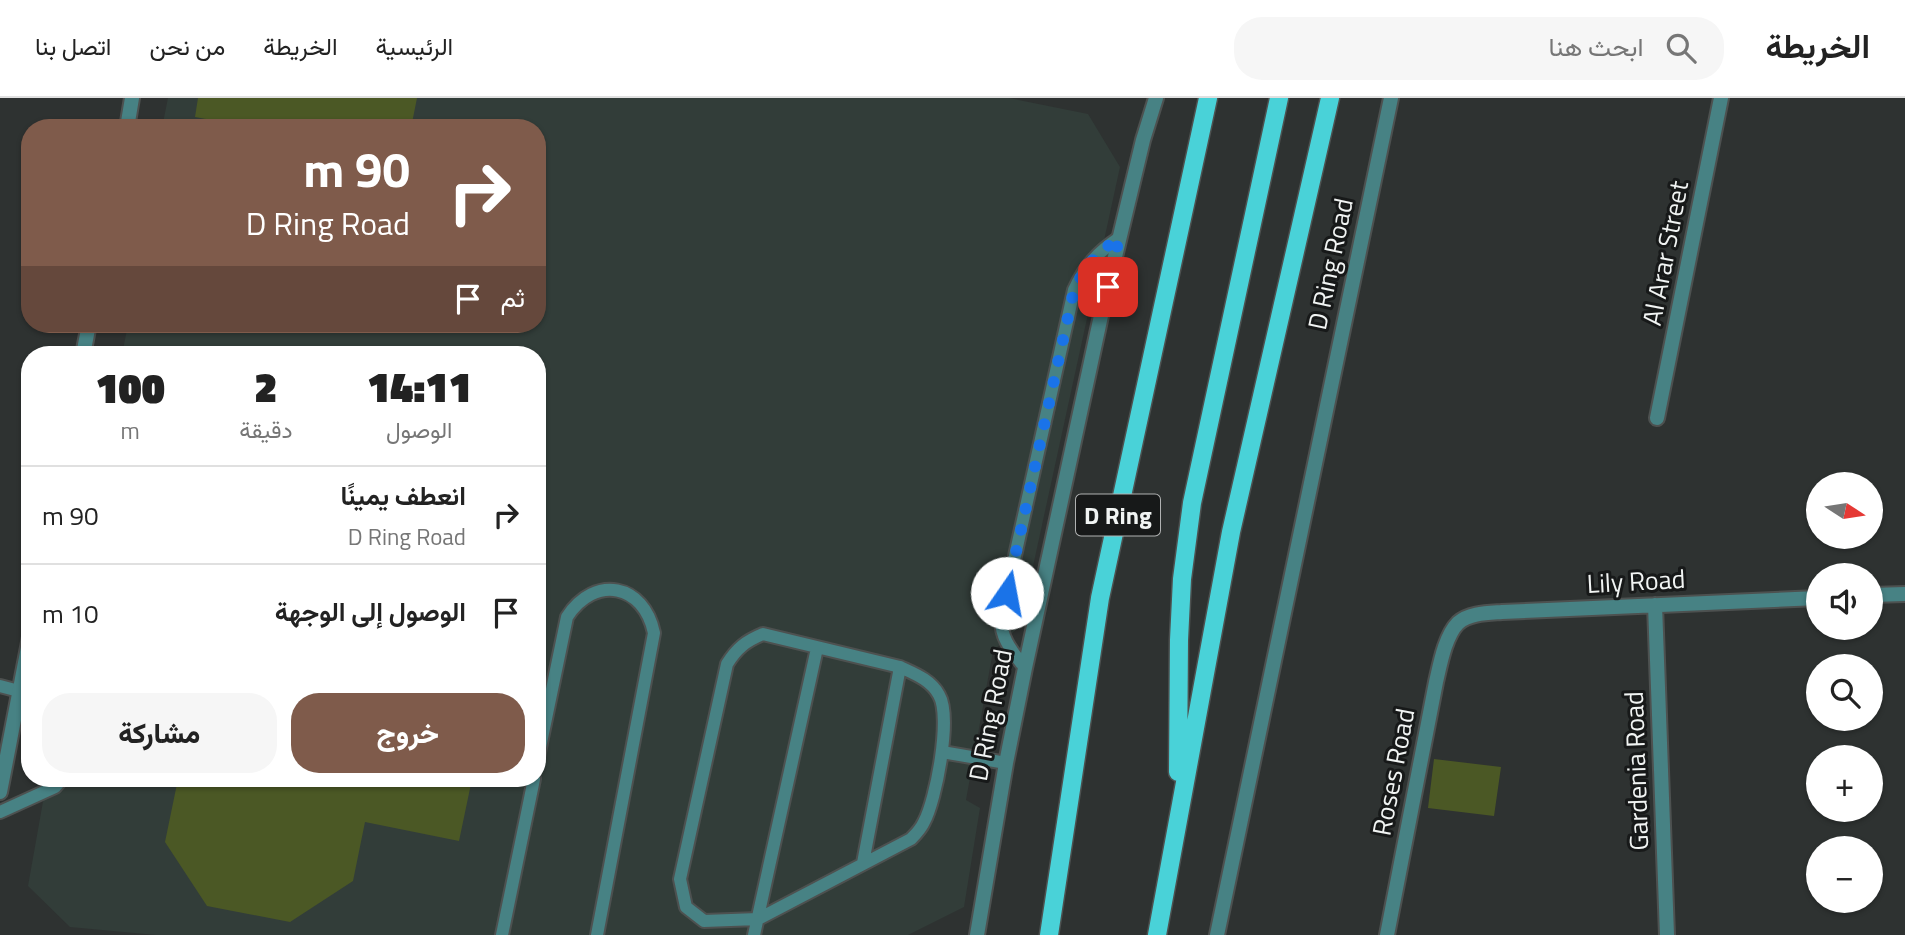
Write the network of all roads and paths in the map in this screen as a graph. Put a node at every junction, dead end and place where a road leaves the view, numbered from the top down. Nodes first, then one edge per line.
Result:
1 (132, 98) edge
2 (1156, 98) edge
3 (1208, 98) edge
4 (1279, 98) edge
5 (1330, 98) edge
6 (1391, 98) edge
7 (1721, 98) edge
8 (128, 119) edge
9 (1119, 238) junction
10 (1657, 418) dead end
11 (1905, 594) edge
12 (1883, 595) edge
13 (1806, 599) edge
14 (1655, 605) junction
15 (817, 648) junction
16 (900, 667) junction
17 (1026, 668) junction
18 (21, 681) edge
19 (0, 686) edge
20 (19, 691) junction
21 (546, 718) edge
22 (942, 752) junction
23 (1006, 763) junction
24 (55, 787) edge
25 (532, 787) edge
26 (0, 792) edge
27 (0, 812) edge
28 (1179, 814) junction
29 (863, 863) junction
30 (758, 919) junction
31 (502, 935) edge
32 (597, 935) edge
33 (754, 935) edge
34 (977, 935) edge
35 (1049, 935) edge
36 (1157, 935) edge
37 (1217, 935) edge
38 (1387, 935) edge
39 (1667, 935) edge

1 - 8 street
2 - 9 street, D Ring Road
3 - 35 main road, D Ring
4 - 28 main road
5 - 28 main road, D Ring Road
6 - 37 street, D Ring Road
7 - 10 street, Al Arar Street
9 - 17 street, D Ring Road
9 - 17 lane
11 - 12 street
13 - 14 street, Lily Road
14 - 38 street, Lily Road
14 - 39 street, Gardenia Road
15 - 16 lane
15 - 30 lane
15 - 30 lane
16 - 22 lane
16 - 29 lane
17 - 23 street, D Ring Road
18 - 20 street
19 - 20 lane
20 - 26 street
21 - 32 lane
22 - 23 lane
22 - 29 lane
23 - 34 street, D Ring Road
24 - 27 lane
25 - 31 lane
28 - 36 main road, D Ring Road
29 - 30 lane
30 - 33 lane

